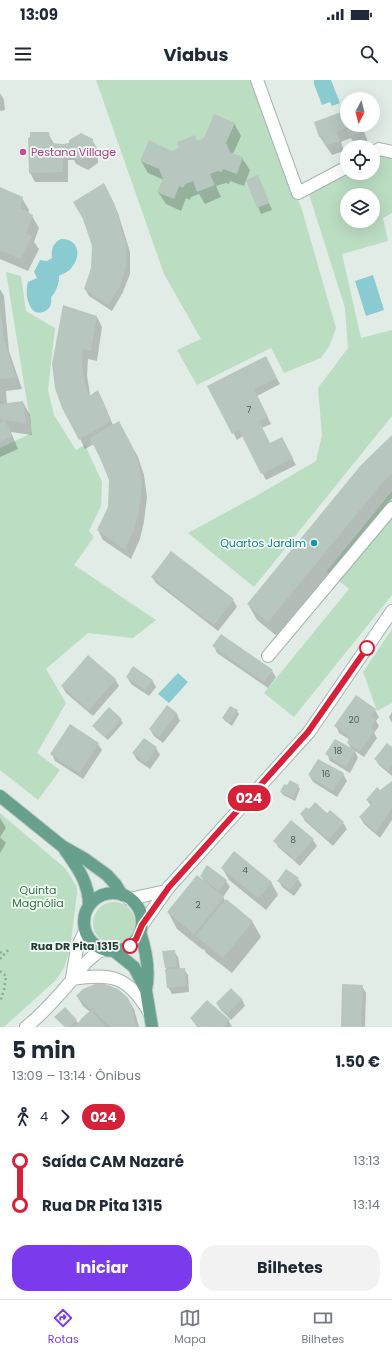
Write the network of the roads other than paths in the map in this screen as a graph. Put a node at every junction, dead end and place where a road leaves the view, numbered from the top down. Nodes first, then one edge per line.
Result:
1 (257, 80) edge
2 (380, 150) edge
3 (392, 152) edge
4 (340, 171) edge
5 (392, 508) edge
6 (392, 612) edge
7 (268, 656) dead end
8 (0, 796) edge
9 (62, 846) junction
10 (166, 891) junction
11 (126, 897) junction
12 (89, 906) junction
13 (141, 928) junction
14 (85, 931) junction
15 (108, 950) junction
16 (72, 979) junction
17 (146, 990) junction
18 (149, 1012) junction
19 (26, 1027) edge
20 (152, 1027) edge

1 - 4 street
2 - 3 street
5 - 7 street
6 - 10 street
8 - 9 main road
9 - 11 main road
9 - 12 main road
10 - 11 street
10 - 13 street
11 - 12 main road
11 - 13 main road
12 - 14 main road
13 - 15 main road
13 - 17 main road
14 - 15 main road
14 - 16 street
15 - 16 street
15 - 17 main road
16 - 18 street
16 - 19 street
17 - 18 main road
18 - 20 main road

